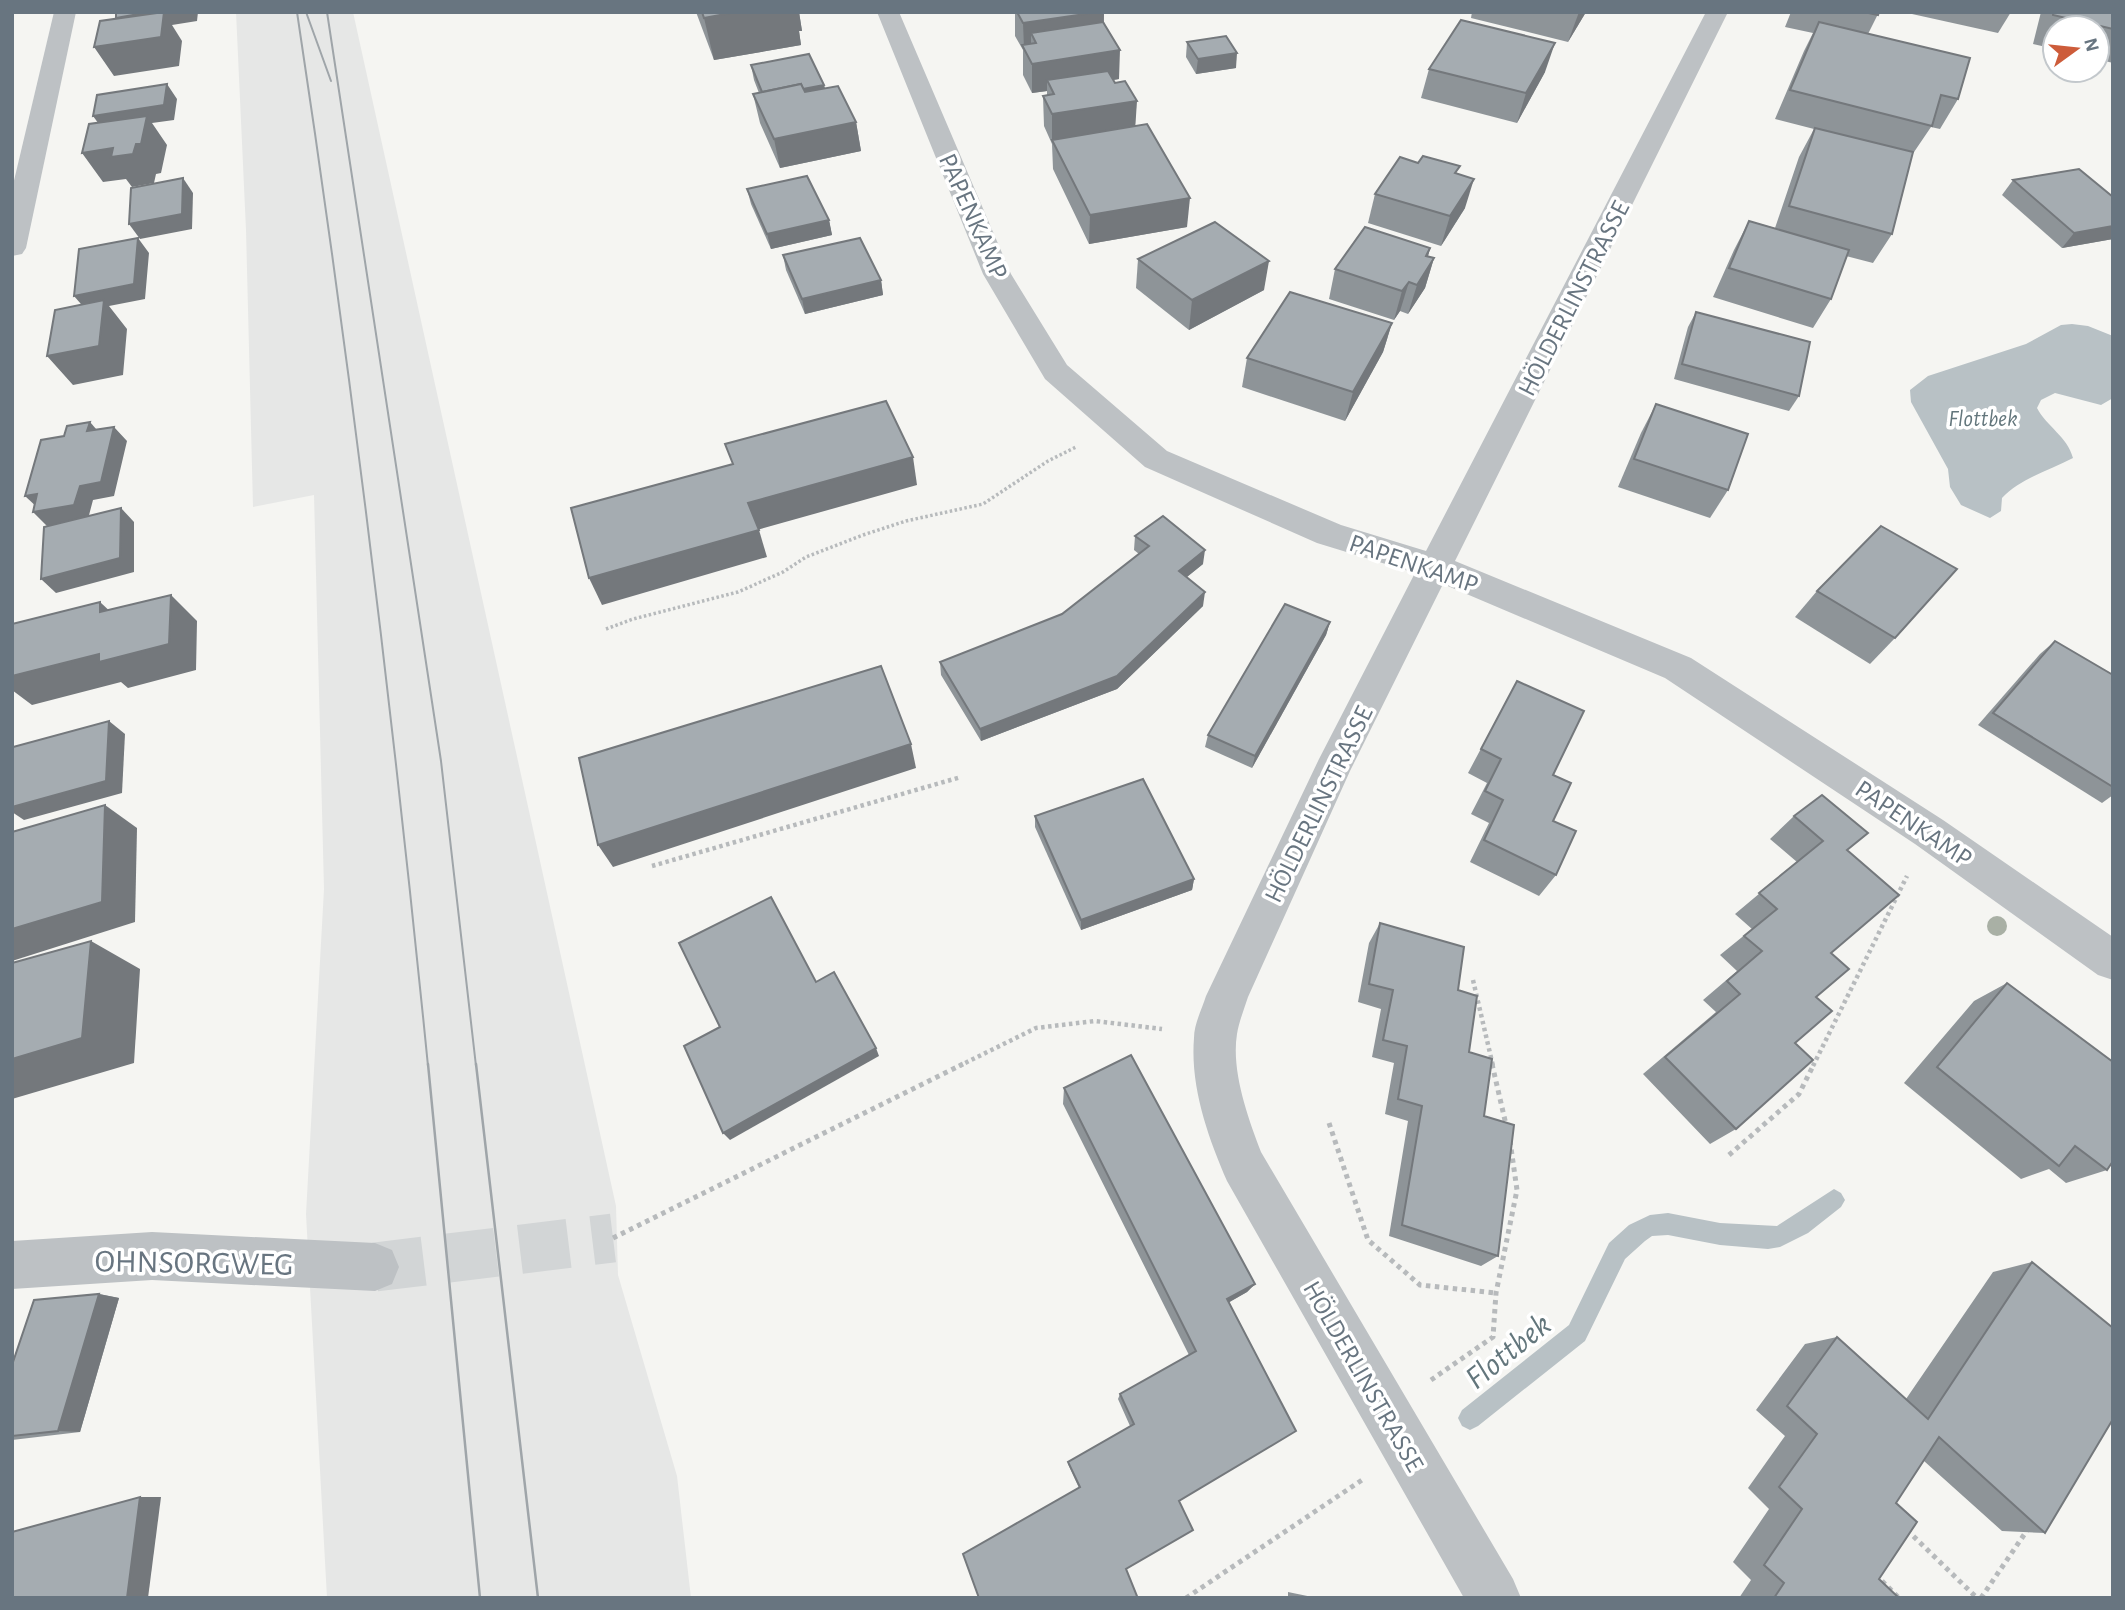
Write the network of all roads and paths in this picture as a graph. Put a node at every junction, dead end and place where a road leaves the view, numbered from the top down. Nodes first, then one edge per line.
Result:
1 (65, 12) edge
2 (888, 12) edge
3 (1717, 12) edge
4 (12, 248) edge
5 (1118, 426) junction
6 (1436, 567) junction
7 (606, 629) dead end
8 (961, 777) dead end
9 (1929, 832) junction
10 (652, 866) dead end
11 (2113, 961) edge
12 (1474, 980) dead end
13 (1215, 1036) junction
14 (1329, 1122) dead end
15 (1729, 1155) dead end
16 (613, 1238) tunnel mouth
17 (12, 1265) edge
18 (375, 1267) tunnel mouth
19 (1496, 1293) junction
20 (1395, 1432) junction
21 (2035, 1519) edge
22 (1903, 1526) edge
23 (1882, 1581) edge
24 (1186, 1598) edge
25 (1494, 1598) edge
26 (1899, 1598) edge
27 (1979, 1598) edge

1 - 4 street
2 - 5 street, PAPENKAMP
3 - 6 street, HÖLDERLINSTRASSE
5 - 6 street, PAPENKAMP
5 - 7 path
6 - 9 street, PAPENKAMP
6 - 13 street, HÖLDERLINSTRASSE
8 - 10 path
9 - 11 street, PAPENKAMP
9 - 15 path
12 - 19 path
13 - 16 path
13 - 20 street, HÖLDERLINSTRASSE
14 - 19 path
17 - 18 street, OHNSORGWEG
19 - 20 path
20 - 24 path
20 - 25 street, HÖLDERLINSTRASSE
21 - 27 path
22 - 27 path
23 - 26 path

